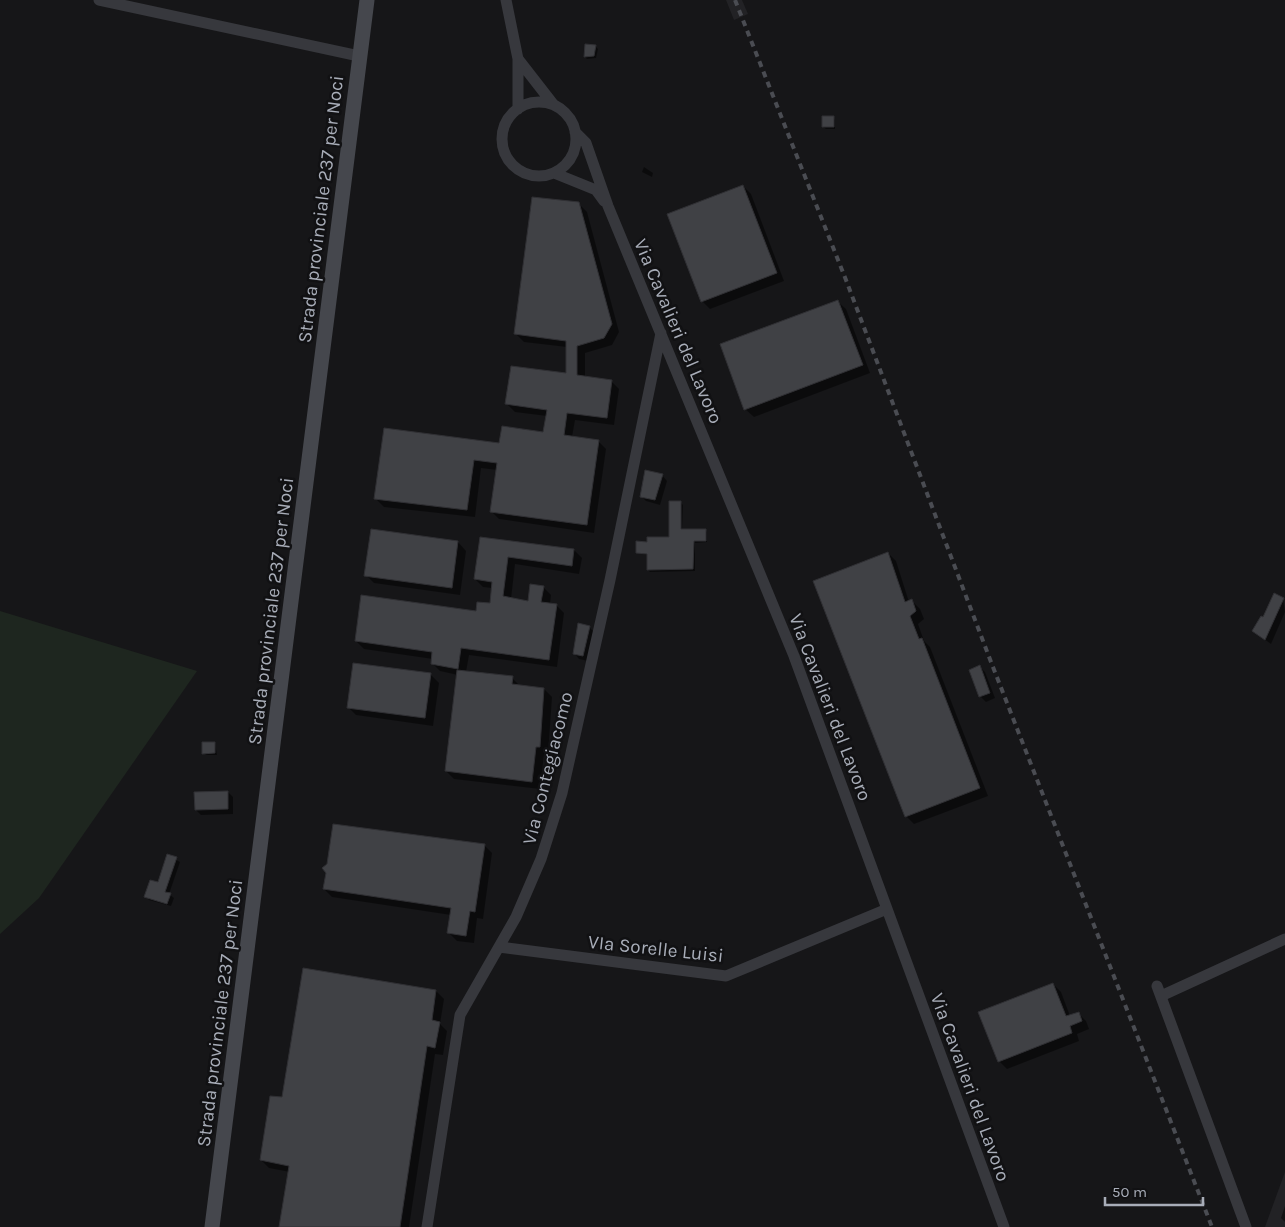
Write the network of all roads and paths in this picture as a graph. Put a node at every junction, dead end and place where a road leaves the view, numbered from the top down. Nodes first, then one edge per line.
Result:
1 (100, 0) edge
2 (506, 0) edge
3 (368, 4) edge
4 (360, 56) junction
5 (518, 59) junction
6 (553, 104) junction
7 (518, 109) junction
8 (576, 132) junction
9 (554, 173) junction
10 (608, 206) junction
11 (661, 333) junction
12 (887, 909) junction
13 (1285, 939) edge
14 (499, 947) junction
15 (212, 1227) edge
16 (427, 1227) edge
17 (1004, 1227) edge
18 (1246, 1227) edge

1 - 4 street
2 - 5 street
3 - 4 main road, Strada provinciale 237 per Noci
4 - 15 main road, Strada provinciale 237 per Noci
5 - 6 street, Via Cavalieri del Lavoro
5 - 7 street
6 - 7 street
6 - 8 street, Via Cavalieri del Lavoro
7 - 9 street, Via Cavalieri del Lavoro
8 - 9 street
8 - 10 street, Via Cavalieri del Lavoro
9 - 10 street, Via Cavalieri del Lavoro
10 - 11 street, Via Cavalieri del Lavoro
11 - 12 street, Via Cavalieri del Lavoro
11 - 14 street, Via Contegiacomo
12 - 14 street, VIa Sorelle Luisi
12 - 17 street, Via Cavalieri del Lavoro
13 - 18 street
14 - 16 street, Via Contegiacomo

